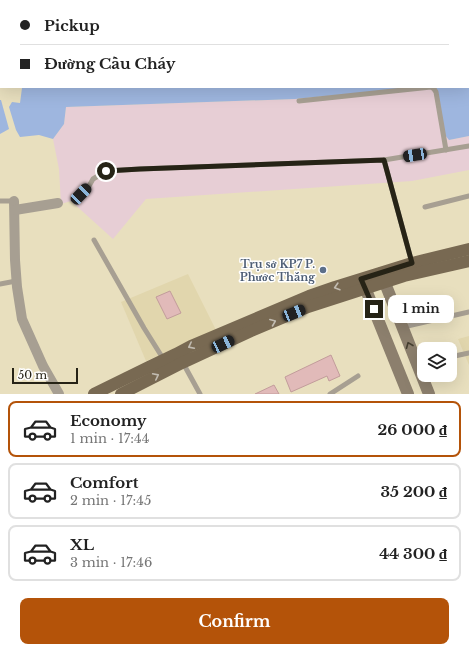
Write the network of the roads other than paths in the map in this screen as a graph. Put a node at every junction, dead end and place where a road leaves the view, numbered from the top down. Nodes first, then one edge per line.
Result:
1 (422, 88) edge
2 (432, 88) edge
3 (299, 101) dead end
4 (469, 146) edge
5 (446, 150) junction
6 (384, 160) junction
7 (81, 194) dead end
8 (469, 196) edge
9 (0, 200) edge
10 (58, 203) dead end
11 (15, 205) junction
12 (425, 207) dead end
13 (94, 240) dead end
14 (469, 249) edge
15 (469, 261) edge
16 (441, 262) junction
17 (413, 268) junction
18 (383, 278) junction
19 (16, 281) junction
20 (0, 284) edge
21 (364, 284) junction
22 (469, 312) edge
23 (402, 327) junction
24 (469, 353) edge
25 (457, 356) edge
26 (179, 359) junction
27 (417, 359) edge
28 (164, 360) junction
29 (358, 376) dead end
30 (425, 382) edge
31 (107, 391) edge
32 (59, 394) edge
33 (94, 394) edge
34 (121, 394) edge
35 (200, 394) edge
36 (330, 394) edge
37 (408, 394) edge
38 (428, 394) edge

1 - 3 lane
2 - 5 lane
4 - 5 lane
5 - 6 lane
6 - 7 lane
6 - 17 lane
8 - 12 lane
9 - 11 lane
10 - 11 street
11 - 19 street
13 - 28 lane
14 - 16 main road
15 - 16 main road
16 - 17 main road
17 - 18 main road
18 - 21 main road
18 - 23 main road
19 - 20 lane
19 - 32 street
21 - 26 main road
21 - 37 main road
22 - 23 lane
27 -> 23 main road
24 - 25 lane
26 - 28 main road
34 -> 26 main road
26 - 35 lane
28 - 31 main road
29 - 36 lane
30 - 38 main road
31 - 33 main road

